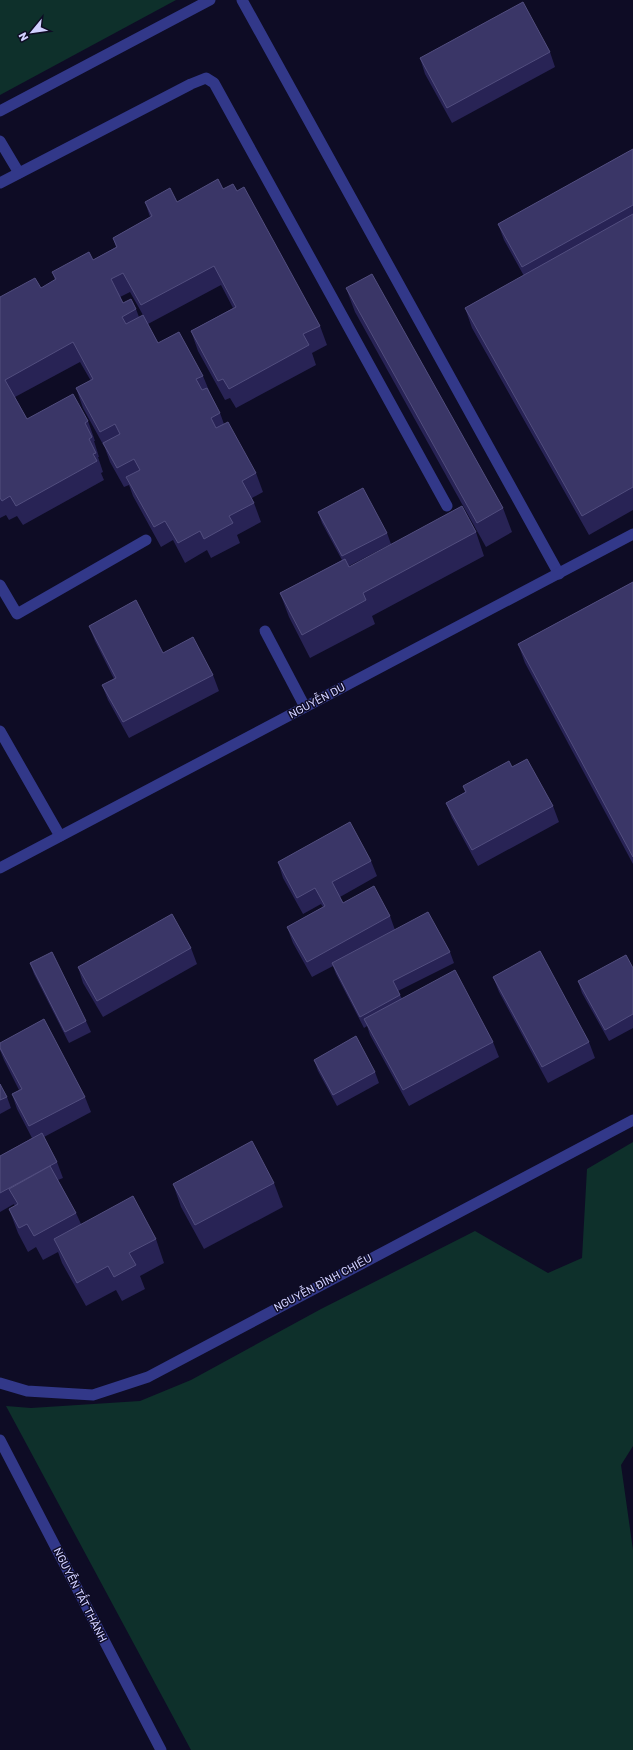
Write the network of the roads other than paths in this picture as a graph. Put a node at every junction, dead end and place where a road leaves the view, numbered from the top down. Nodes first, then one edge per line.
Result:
1 (210, 0) edge
2 (242, 0) edge
3 (0, 111) edge
4 (0, 141) edge
5 (19, 173) junction
6 (0, 183) edge
7 (447, 506) dead end
8 (633, 534) edge
9 (146, 540) dead end
10 (559, 574) junction
11 (0, 585) edge
12 (265, 631) dead end
13 (305, 707) junction
14 (0, 731) edge
15 (60, 836) junction
16 (0, 868) edge
17 (633, 1120) edge
18 (0, 1383) edge
19 (0, 1440) edge
20 (161, 1750) edge

1 - 3 street
2 - 10 street
4 - 5 street
5 - 6 street
5 - 7 street
8 - 10 street, NGUYỄN DU
9 - 11 street
10 - 13 street, NGUYỄN DU
12 - 13 street
13 - 15 street, NGUYỄN DU
14 - 15 street
15 - 16 street, NGUYỄN DU
17 - 18 street, NGUYỄN ĐÌNH CHIỂU
19 - 20 street, NGUYỄN TẤT THÀNH

